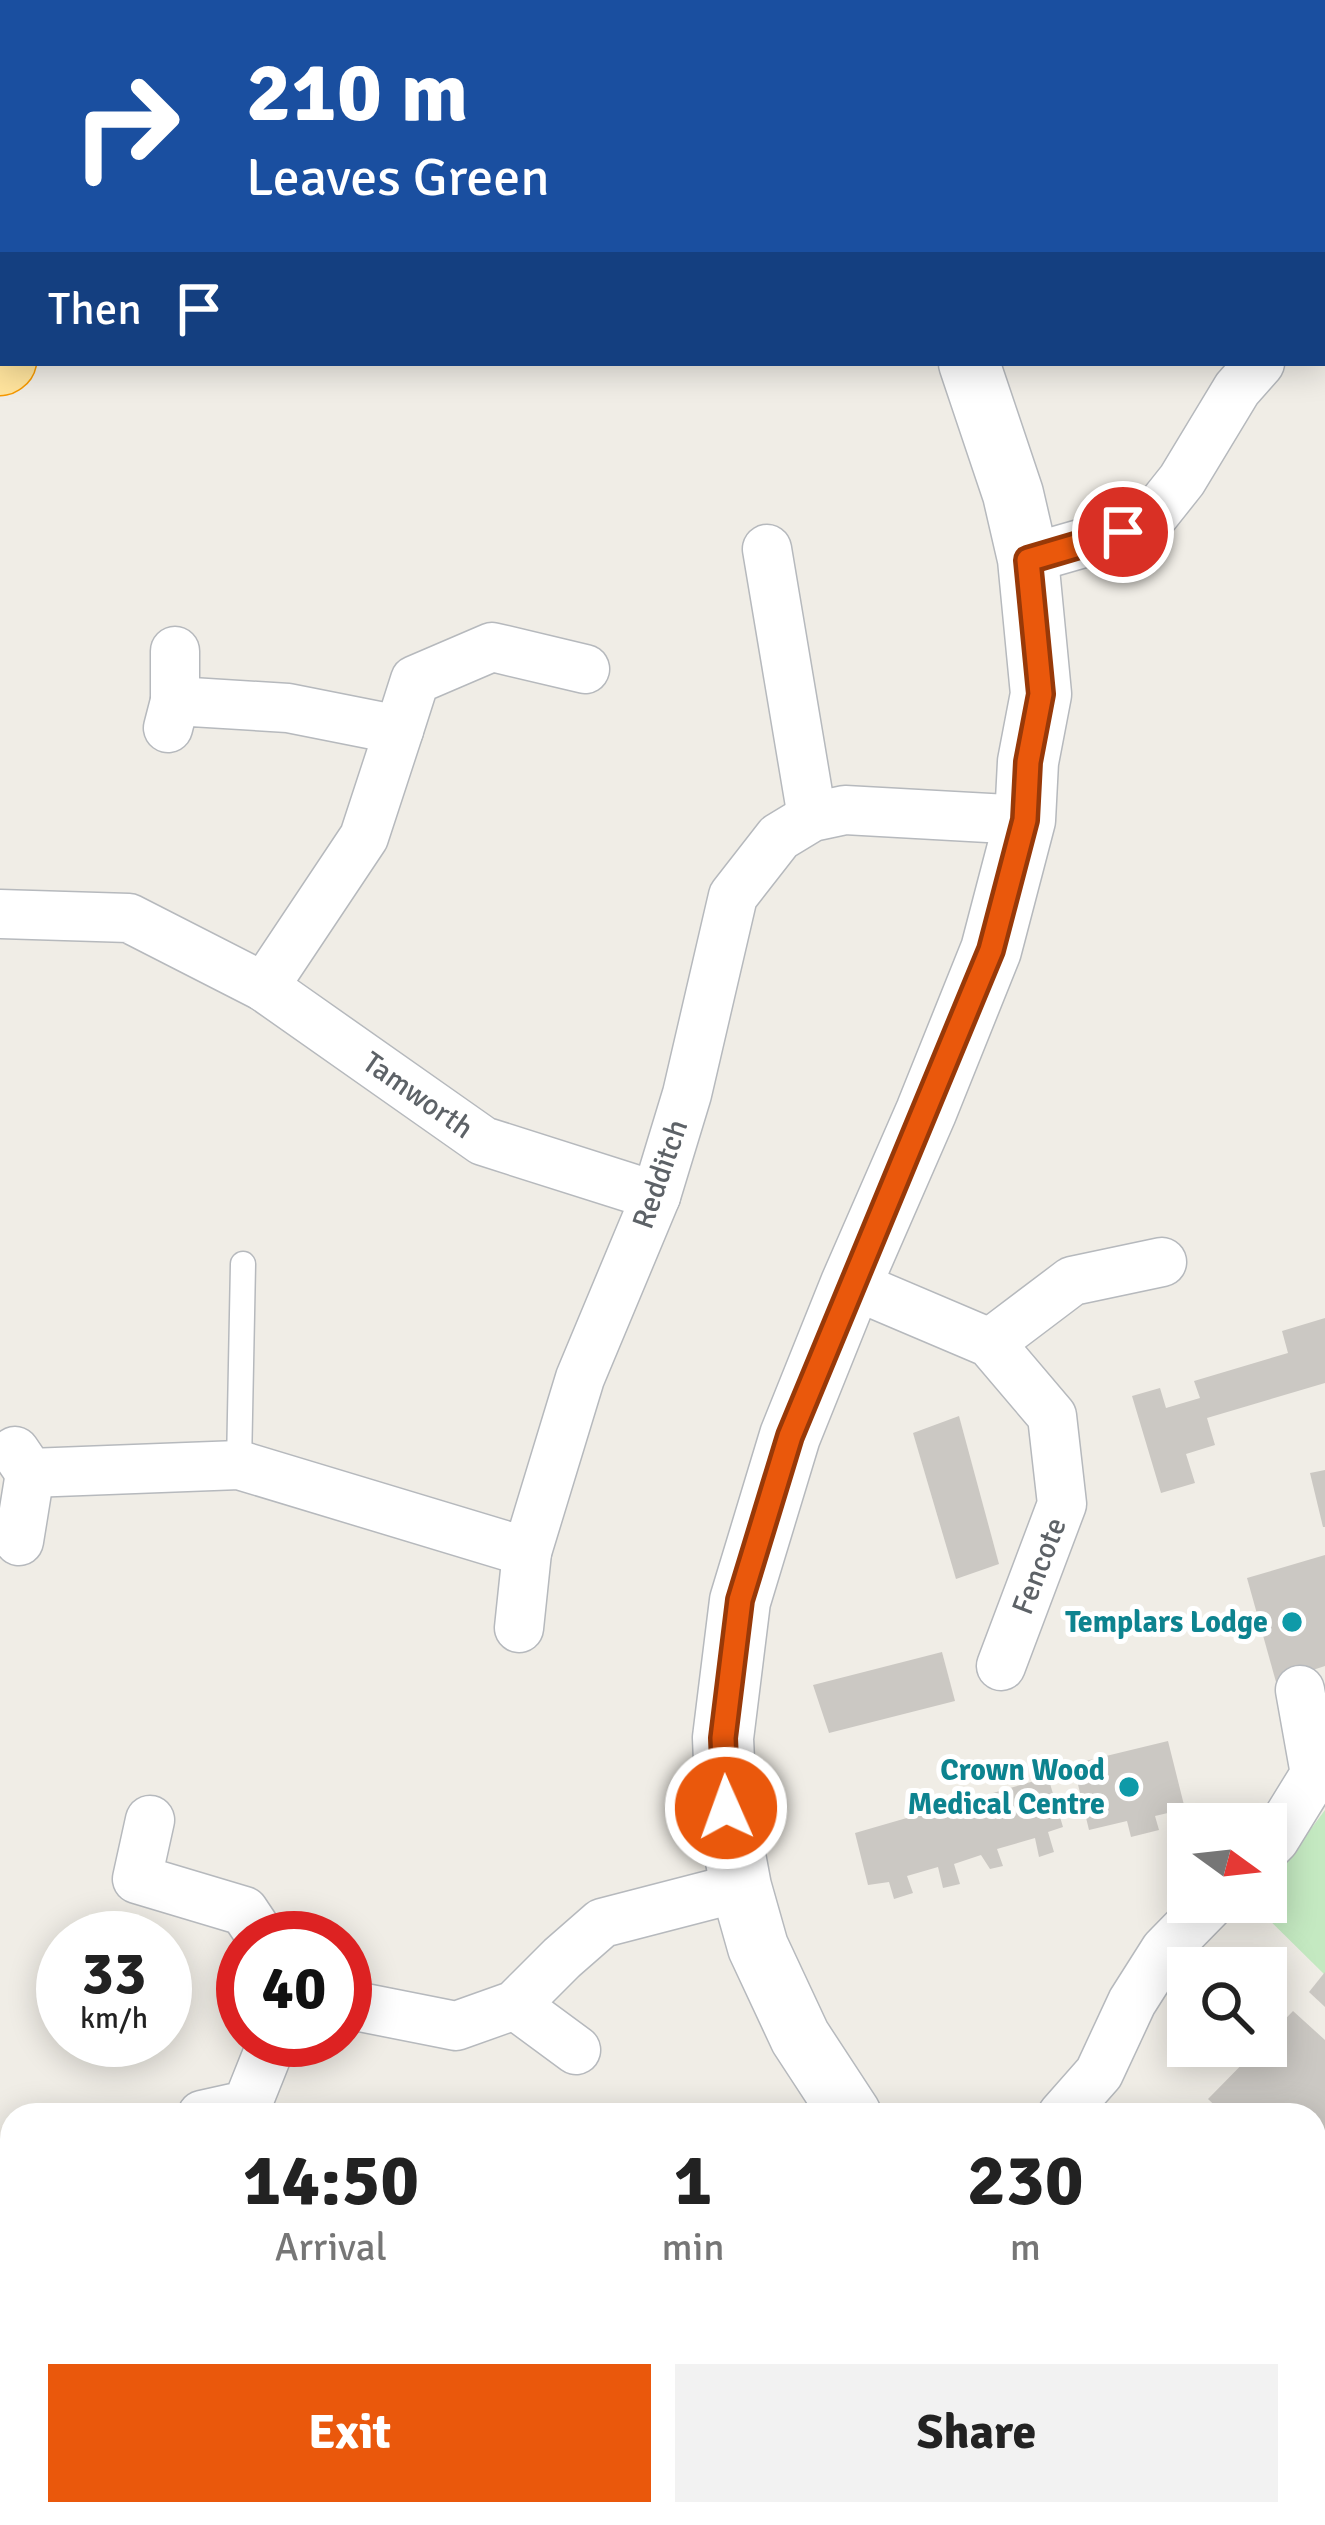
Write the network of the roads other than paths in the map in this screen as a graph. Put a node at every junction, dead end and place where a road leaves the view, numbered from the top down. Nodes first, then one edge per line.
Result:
1 (970, 366) edge
2 (1257, 366) edge
3 (766, 549) dead end
4 (1028, 560) junction
5 (175, 651) dead end
6 (585, 669) dead end
7 (399, 730) junction
8 (812, 817) junction
9 (1025, 820) junction
10 (0, 914) edge
11 (264, 987) junction
12 (656, 1196) junction
13 (1162, 1262) dead end
14 (243, 1264) dead end
15 (851, 1284) junction
16 (990, 1343) junction
17 (239, 1465) junction
18 (19, 1540) dead end
19 (527, 1552) junction
20 (519, 1628) dead end
21 (1001, 1666) dead end
22 (1300, 1690) dead end
23 (1287, 1819) edge
24 (150, 1820) dead end
25 (740, 1886) junction
26 (244, 1911) edge
27 (1192, 1923) edge
28 (515, 2005) junction
29 (372, 2010) edge
30 (576, 2050) dead end
31 (262, 2067) edge
32 (248, 2103) edge
33 (843, 2103) edge
34 (1073, 2103) edge

1 - 4 street
2 - 4 street
3 - 8 street
4 - 9 street
5 - 7 street
6 - 7 street
7 - 11 street
8 - 9 street
8 - 12 street, Redditch
9 - 15 street
10 - 11 street, Tamworth
11 - 12 street, Tamworth
12 - 19 street, Redditch
13 - 16 street
14 - 17 lane
15 - 16 street, Fencote
15 - 25 street
16 - 21 street, Fencote
17 - 18 street
17 - 19 street
19 - 20 street, Redditch
22 - 23 street
24 - 26 street
25 - 28 street
25 - 33 street
27 - 34 street
28 - 29 street
28 - 30 street
31 - 32 street

